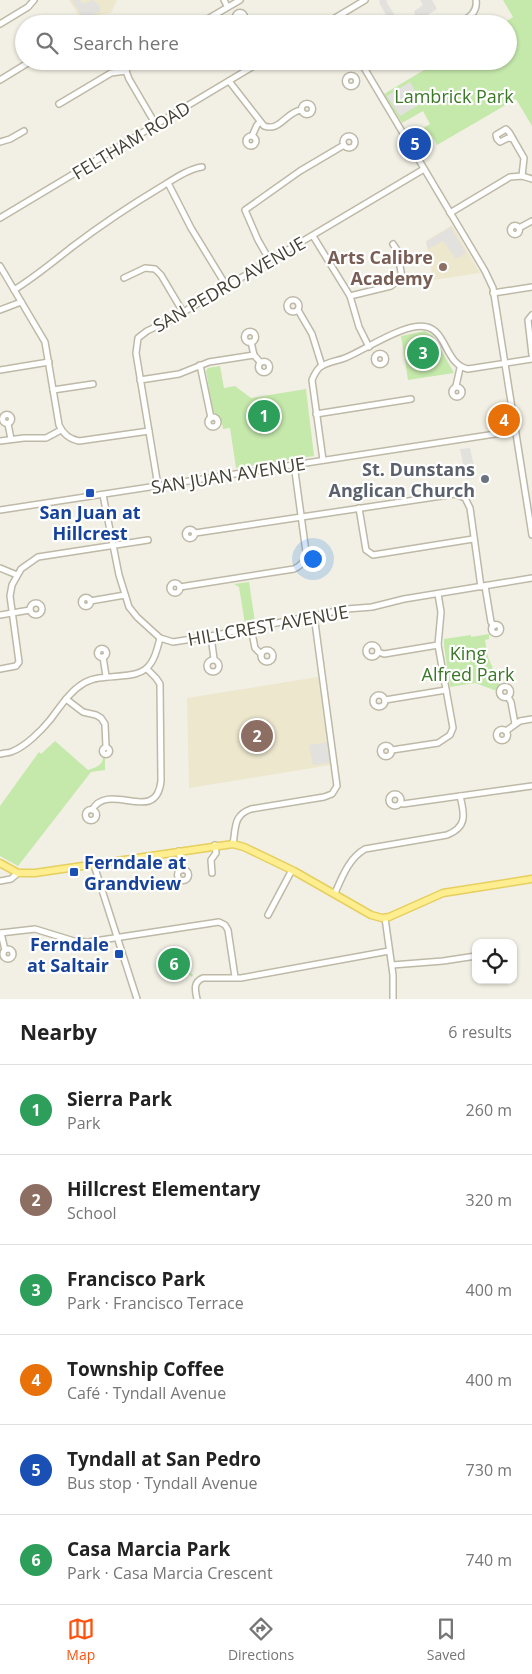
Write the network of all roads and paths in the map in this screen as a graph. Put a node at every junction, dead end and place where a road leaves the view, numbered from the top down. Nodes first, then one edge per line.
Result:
1 (34, 0) edge
2 (224, 0) edge
3 (240, 0) edge
4 (365, 0) edge
5 (476, 0) edge
6 (229, 5) junction
7 (237, 13) dead end
8 (213, 15) edge
9 (344, 15) edge
10 (471, 15) edge
11 (0, 24) edge
12 (16, 70) edge
13 (247, 70) edge
14 (126, 71) joint
15 (366, 72) joint
16 (355, 79) dead end
17 (0, 80) edge
18 (229, 81) junction
19 (59, 104) dead end
20 (302, 110) dead end
21 (260, 122) junction
22 (156, 125) junction
23 (24, 131) dead end
24 (252, 136) dead end
25 (513, 139) dead end
26 (0, 142) edge
27 (344, 145) dead end
28 (202, 166) dead end
29 (424, 169) junction
30 (522, 176) junction
31 (532, 180) edge
32 (168, 183) junction
33 (450, 213) junction
34 (0, 218) edge
35 (532, 220) edge
36 (519, 228) dead end
37 (313, 236) junction
38 (393, 244) dead end
39 (270, 261) junction
40 (0, 266) edge
41 (124, 278) dead end
42 (226, 287) junction
43 (532, 287) edge
44 (14, 290) junction
45 (494, 293) junction
46 (350, 296) junction
47 (21, 302) junction
48 (0, 310) edge
49 (298, 310) dead end
50 (183, 312) junction
51 (532, 315) edge
52 (251, 342) dead end
53 (371, 346) junction
54 (378, 354) dead end
55 (254, 355) junction
56 (532, 355) edge
57 (532, 359) edge
58 (49, 362) junction
59 (260, 362) dead end
60 (504, 364) junction
61 (200, 365) junction
62 (322, 366) junction
63 (460, 368) junction
64 (0, 370) edge
65 (140, 380) junction
66 (93, 384) dead end
67 (456, 386) dead end
68 (53, 390) junction
69 (411, 399) dead end
70 (316, 414) junction
71 (211, 418) dead end
72 (8, 424) dead end
73 (61, 430) junction
74 (149, 431) junction
75 (515, 431) junction
76 (11, 439) junction
77 (0, 441) edge
78 (323, 460) junction
79 (294, 464) junction
80 (158, 486) junction
81 (104, 495) junction
82 (359, 508) junction
83 (0, 510) edge
84 (302, 517) junction
85 (531, 526) edge
86 (195, 533) dead end
87 (532, 536) edge
88 (474, 539) junction
89 (148, 540) dead end
90 (113, 545) junction
91 (369, 553) junction
92 (364, 557) dead end
93 (0, 568) edge
94 (17, 575) junction
95 (532, 578) edge
96 (483, 586) junction
97 (180, 587) dead end
98 (438, 594) junction
99 (125, 595) junction
100 (90, 601) dead end
101 (30, 610) dead end
102 (12, 613) junction
103 (0, 614) edge
104 (314, 615) junction
105 (494, 626) dead end
106 (251, 628) junction
107 (210, 636) junction
108 (160, 638) junction
109 (438, 645) junction
110 (378, 652) dead end
111 (261, 654) dead end
112 (103, 657) dead end
113 (214, 659) dead end
114 (0, 669) edge
115 (147, 669) junction
116 (106, 676) junction
117 (446, 690) junction
118 (508, 697) dead end
119 (66, 699) junction
120 (385, 700) dead end
121 (532, 719) edge
122 (515, 724) junction
123 (506, 731) dead end
124 (106, 747) dead end
125 (392, 750) dead end
126 (0, 754) edge
127 (532, 786) edge
128 (460, 796) junction
129 (400, 803) dead end
130 (92, 810) dead end
131 (233, 844) junction
132 (215, 845) junction
133 (179, 851) junction
134 (0, 863) edge
135 (94, 865) junction
136 (182, 870) dead end
137 (292, 870) junction
138 (18, 873) junction
139 (212, 873) dead end
140 (532, 879) edge
141 (0, 881) edge
142 (335, 893) junction
143 (268, 915) dead end
144 (385, 918) junction
145 (1, 933) edge
146 (117, 938) junction
147 (5, 950) dead end
148 (389, 951) junction
149 (472, 957) edge
150 (392, 965) junction
151 (235, 977) junction
152 (137, 999) edge
153 (197, 999) edge
154 (393, 999) edge

1 - 11 street
2 - 6 street
3 - 6 street
4 - 9 street
5 - 10 street
6 - 7 street
6 - 8 street
12 - 17 street
13 - 18 street, FELTHAM ROAD
14 - 19 street
14 - 22 street
15 - 16 street
15 - 29 street
18 - 21 street
18 - 22 street, FELTHAM ROAD
20 - 21 street
21 - 24 street
22 - 34 street, FELTHAM ROAD
23 - 26 street
25 - 30 street
27 - 39 street
28 - 32 street
29 - 33 street
29 - 37 street, SAN PEDRO AVENUE
30 - 31 street
30 - 33 street
32 - 42 street
32 - 44 street
33 - 45 street
35 - 36 street
37 - 39 street, SAN PEDRO AVENUE
37 - 46 street
38 - 46 street
39 - 42 street, SAN PEDRO AVENUE
40 - 44 street
41 - 50 street
42 - 50 street, SAN PEDRO AVENUE
43 - 45 street
44 - 47 street
45 - 60 street
46 - 53 street
47 - 48 street
47 - 58 street
49 - 62 street
50 - 65 street, SAN PEDRO AVENUE
51 - 56 street
52 - 55 street
53 - 54 street
53 - 62 street
53 - 63 street
55 - 59 street
55 - 61 street
57 - 60 street
58 - 64 street
58 - 68 street
60 - 63 street
60 - 75 street
61 - 65 street
61 - 71 street
62 - 70 street
63 - 67 street
65 - 74 street, SAN PEDRO AVENUE
66 - 68 street
68 - 73 street
69 - 70 street
70 - 78 street
72 - 76 street
73 - 74 street
73 - 76 street
74 - 80 street, SAN PEDRO AVENUE
75 - 78 street, SAN JUAN AVENUE
75 - 85 street
76 - 77 street
78 - 79 street, SAN JUAN AVENUE
79 - 80 street, SAN JUAN AVENUE
79 - 84 street
80 - 81 street, SAN JUAN AVENUE
81 - 83 street, SAN JUAN AVENUE
81 - 90 street
82 - 84 street
82 - 88 street
82 - 91 street
84 - 86 street
84 - 97 street
85 - 87 street
88 - 91 street
88 - 96 street
89 - 90 street
90 - 94 street
90 - 99 street
91 - 92 street
93 - 94 street
94 - 102 street
95 - 96 street, HILLCREST AVENUE
96 - 98 street, HILLCREST AVENUE
96 - 105 street
98 - 104 street, HILLCREST AVENUE
98 - 109 street
99 - 100 street
99 - 108 street
101 - 102 street
102 - 103 street
102 - 114 street
104 - 106 street, HILLCREST AVENUE
104 - 131 street
106 - 107 street, HILLCREST AVENUE
106 - 111 street
107 - 108 street, HILLCREST AVENUE
107 - 113 street
108 - 115 street
109 - 110 street
109 - 117 street
112 - 116 street
115 - 116 street
115 - 130 street
116 - 119 street
117 - 120 street
117 - 125 street
118 - 122 street
119 - 124 street
119 - 126 street
121 - 122 street
122 - 123 street
127 - 128 street
128 - 129 street
128 - 142 street
131 - 132 main road
131 - 137 main road
132 - 133 main road
132 - 139 street
133 - 135 main road
133 - 136 street
134 - 138 main road
135 - 138 main road
135 - 146 street
137 - 142 main road
137 - 143 street
138 - 141 street
140 - 144 main road
142 - 144 main road
144 - 148 street
145 - 146 street
145 - 147 street
146 - 151 street
146 - 152 street
148 - 150 street
148 - 151 street
149 - 150 street
150 - 154 street
151 - 153 street

